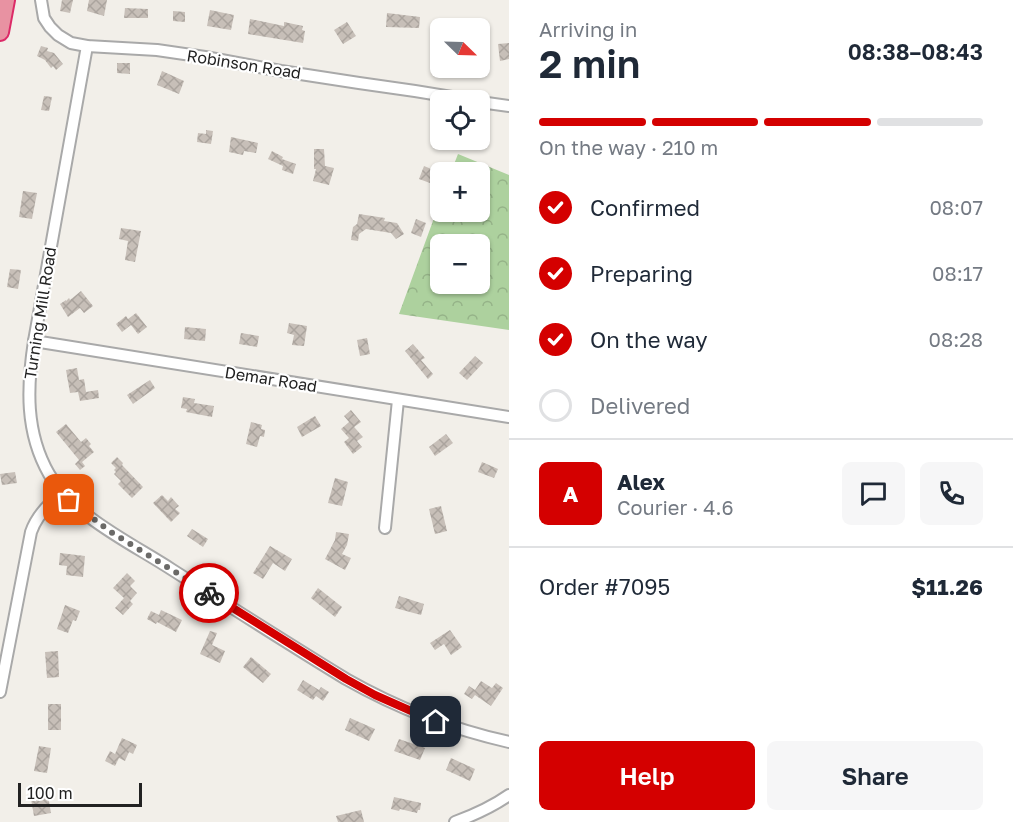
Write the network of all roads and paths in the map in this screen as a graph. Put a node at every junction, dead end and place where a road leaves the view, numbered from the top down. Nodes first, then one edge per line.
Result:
1 (6, 0) edge
2 (41, 0) edge
3 (0, 32) edge
4 (87, 46) junction
5 (430, 93) edge
6 (490, 103) edge
7 (509, 106) edge
8 (34, 341) junction
9 (399, 400) junction
10 (509, 417) edge
11 (63, 493) junction
12 (385, 528) dead end
13 (0, 692) edge
14 (509, 742) edge
15 (509, 795) edge
16 (455, 822) edge

1 - 3 highway
2 - 4 street, Robinson Road
4 - 5 street, Robinson Road
4 - 8 street, Turning Mill Road
6 - 7 street
8 - 9 street, Demar Road
8 - 11 street, Turning Mill Road
9 - 10 street, Demar Road
9 - 12 street
11 - 13 street
11 - 14 street, Turning Mill Road
15 - 16 street

